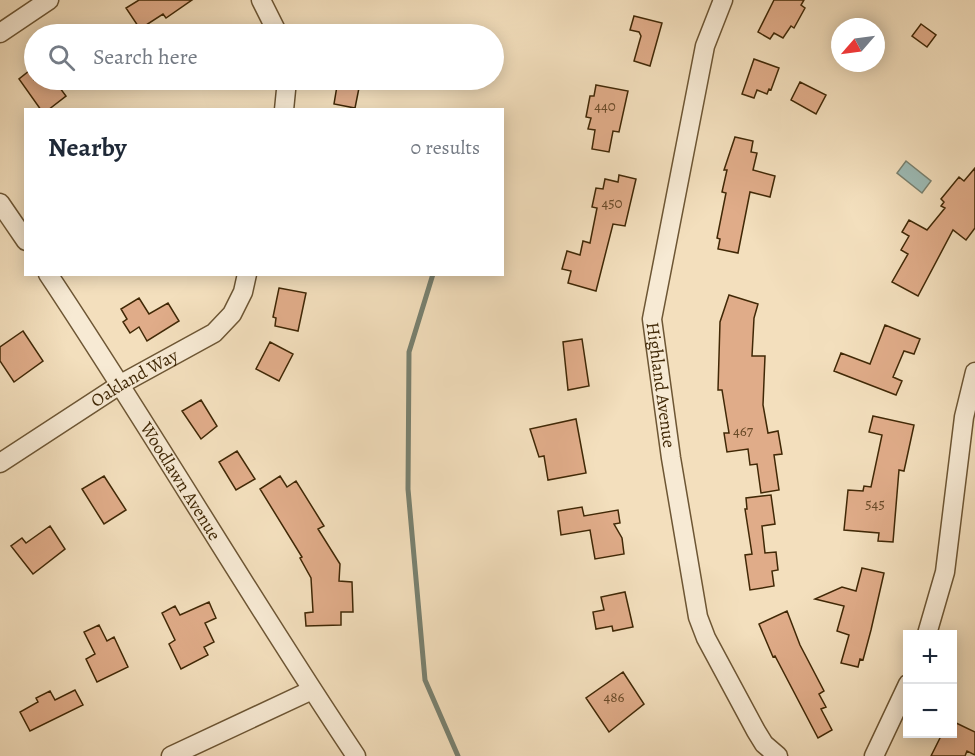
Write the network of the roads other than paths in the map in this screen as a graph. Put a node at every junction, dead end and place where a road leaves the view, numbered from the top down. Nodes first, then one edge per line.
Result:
1 (49, 0) edge
2 (261, 0) edge
3 (723, 0) edge
4 (273, 24) edge
5 (0, 33) edge
6 (286, 90) edge
7 (284, 108) edge
8 (0, 203) edge
9 (24, 238) edge
10 (49, 276) edge
11 (247, 276) edge
12 (975, 372) edge
13 (121, 384) junction
14 (0, 463) edge
15 (928, 630) edge
16 (312, 690) junction
17 (903, 695) edge
18 (171, 756) edge
19 (356, 756) edge
20 (778, 756) edge
21 (874, 756) edge

1 - 5 street
2 - 4 street
3 - 20 street, Highland Avenue
6 - 7 street
8 - 9 street
10 - 13 street, Woodlawn Avenue
11 - 13 street, Oakland Way
12 - 15 street
13 - 14 street, Oakland Way
13 - 16 street, Woodlawn Avenue
16 - 18 street
16 - 19 street, Woodlawn Avenue
17 - 21 street

